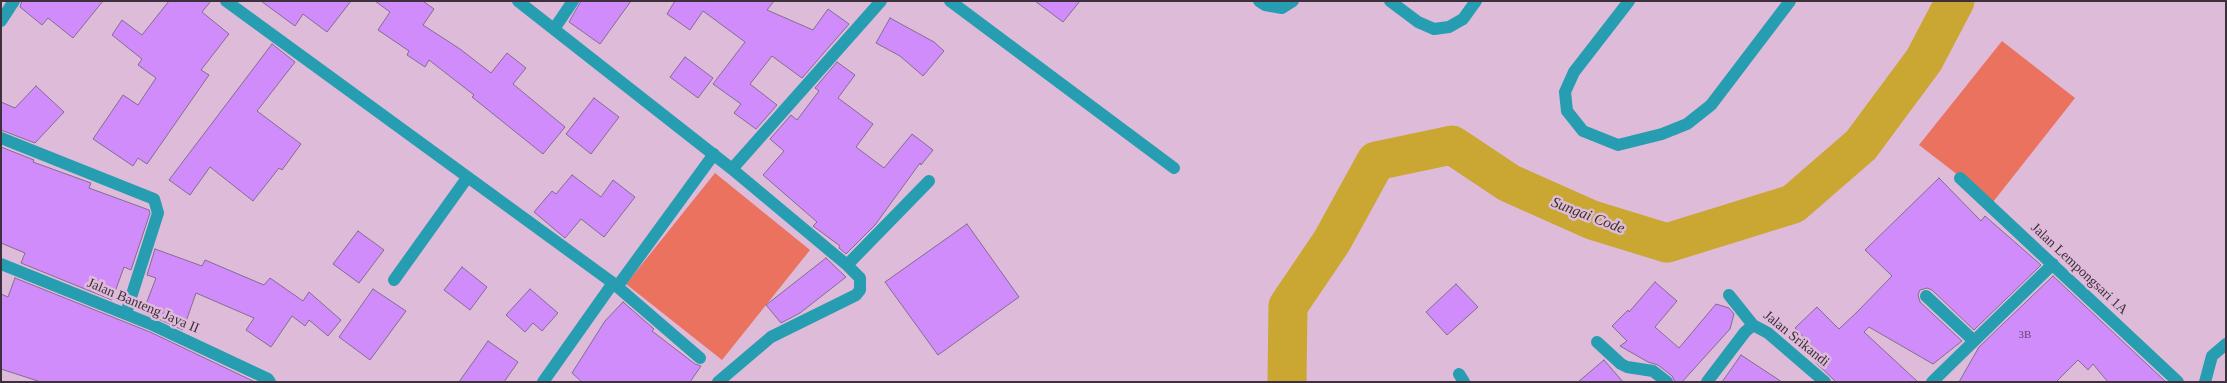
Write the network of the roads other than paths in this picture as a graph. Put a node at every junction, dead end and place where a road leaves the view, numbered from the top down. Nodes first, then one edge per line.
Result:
1 (14, 1) edge
2 (226, 1) edge
3 (518, 1) edge
4 (573, 1) edge
5 (881, 1) edge
6 (950, 1) edge
7 (1259, 1) edge
8 (1293, 1) edge
9 (1390, 1) edge
10 (1476, 1) edge
11 (1629, 1) edge
12 (1790, 1) edge
13 (1, 21) edge
14 (554, 29) junction
15 (1, 138) edge
16 (714, 154) junction
17 (1174, 168) dead end
18 (732, 169) junction
19 (466, 178) junction
20 (1960, 178) dead end
21 (929, 181) dead end
22 (1, 264) edge
23 (2052, 264) junction
24 (847, 265) junction
25 (394, 280) dead end
26 (615, 285) junction
27 (1729, 295) dead end
28 (1926, 296) dead end
29 (126, 313) junction
30 (1753, 325) junction
31 (1974, 341) junction
32 (1597, 342) dead end
33 (2226, 344) edge
34 (700, 358) dead end
35 (270, 382) edge
36 (544, 382) edge
37 (718, 382) edge
38 (1667, 382) edge
39 (1707, 382) edge
40 (1825, 382) edge
41 (1932, 382) edge
42 (2178, 382) edge
43 (2204, 382) edge

1 - 13 street
2 - 19 street
3 - 14 street
4 - 14 street
5 - 18 street
6 - 17 street
7 - 8 street
9 - 10 street
11 - 12 street
14 - 16 street
15 - 29 street
16 - 18 street
16 - 26 street
18 - 24 street
19 - 25 street
19 - 26 street
20 - 23 street, Jalan Lempongsari 1A
21 - 24 street
22 - 29 street, Jalan Banteng Jaya II
23 - 31 street
23 - 42 street, Jalan Lempongsari 1A
24 - 37 street
26 - 34 street
26 - 36 street
27 - 30 street, Jalan Srikandi
28 - 31 street
29 - 35 street, Jalan Banteng Jaya II
30 - 39 street
30 - 40 street, Jalan Srikandi
31 - 41 street
32 - 38 street
33 - 43 street

